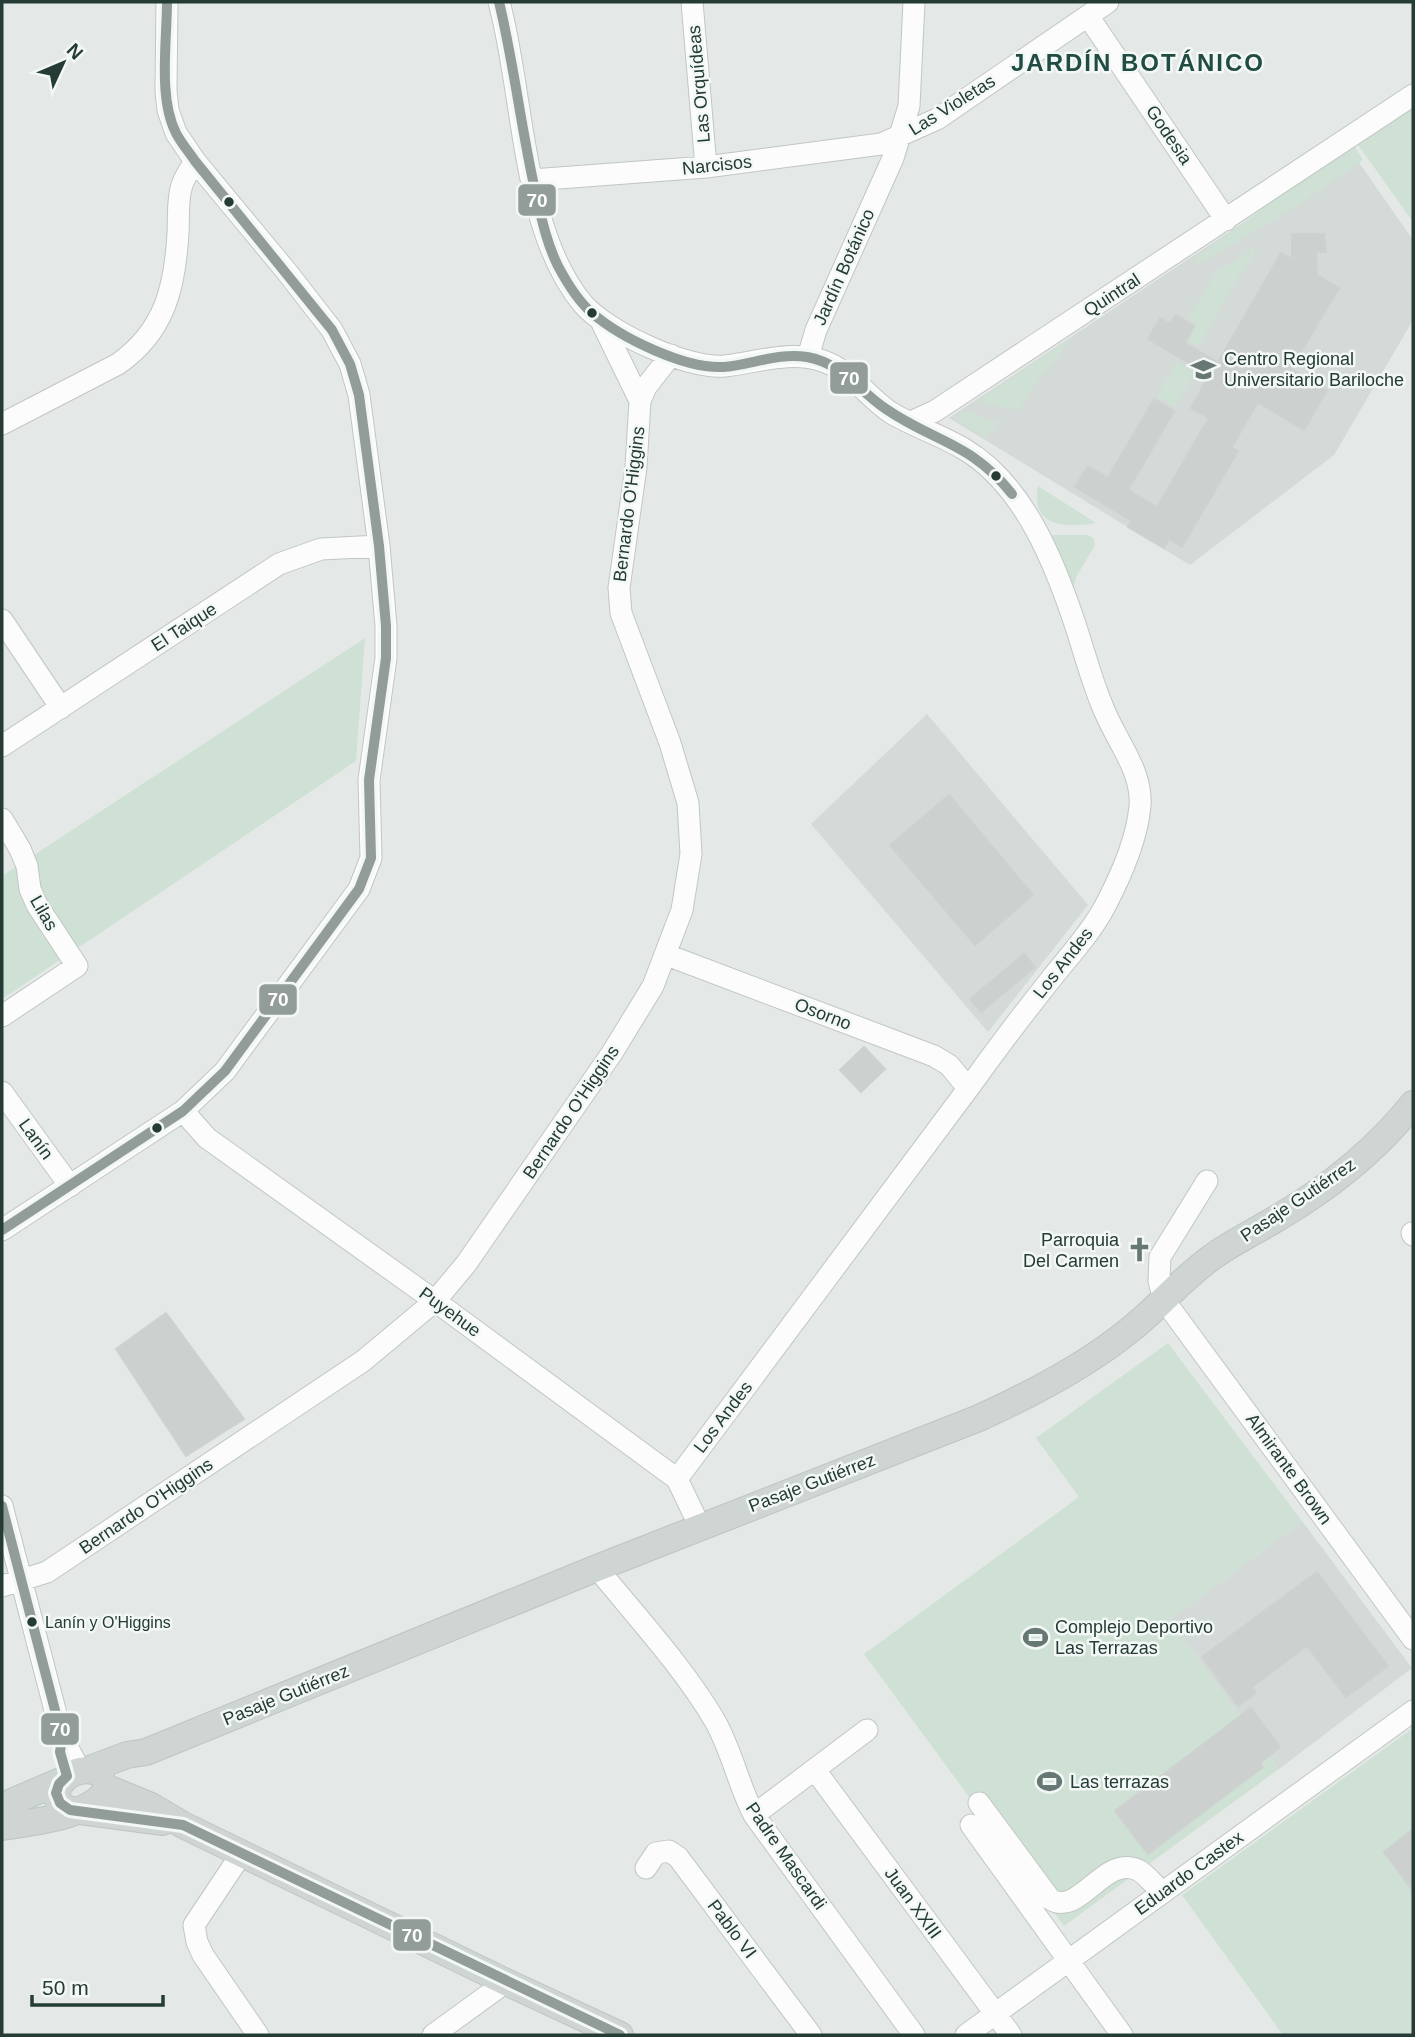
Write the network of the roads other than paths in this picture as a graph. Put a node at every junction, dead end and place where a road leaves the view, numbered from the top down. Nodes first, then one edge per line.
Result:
1 (167, 2) edge
2 (499, 2) edge
3 (692, 2) edge
4 (914, 2) edge
5 (1108, 2) edge
6 (1088, 16) junction
7 (1413, 95) edge
8 (900, 137) junction
9 (195, 161) junction
10 (706, 167) junction
11 (532, 180) junction
12 (1226, 220) junction
13 (601, 321) junction
14 (671, 355) junction
15 (808, 356) junction
16 (640, 401) junction
17 (911, 422) junction
18 (2, 424) edge
19 (379, 546) junction
20 (2, 620) edge
21 (61, 708) junction
22 (2, 746) edge
23 (2, 819) edge
24 (667, 955) junction
25 (2, 1016) edge
26 (968, 1088) junction
27 (2, 1092) edge
28 (1413, 1104) edge
29 (183, 1111) junction
30 (1208, 1181) dead end
31 (70, 1186) junction
32 (2, 1230) edge
33 (1164, 1300) junction
34 (436, 1301) junction
35 (677, 1479) junction
36 (2, 1506) edge
37 (700, 1527) junction
38 (597, 1568) junction
39 (23, 1581) junction
40 (2, 1586) edge
41 (1413, 1639) edge
42 (1413, 1711) edge
43 (867, 1730) dead end
44 (815, 1770) junction
45 (85, 1779) junction
46 (979, 1803) dead end
47 (2, 1807) edge
48 (78, 1811) junction
49 (754, 1815) junction
50 (183, 1825) junction
51 (971, 1825) dead end
52 (2, 1827) edge
53 (242, 1853) junction
54 (646, 1868) dead end
55 (1163, 1892) junction
56 (1068, 1961) junction
57 (506, 1982) junction
58 (995, 2014) junction
59 (258, 2035) edge
60 (433, 2035) edge
61 (620, 2035) edge
62 (811, 2035) edge
63 (914, 2035) edge
64 (965, 2035) edge
65 (1011, 2035) edge
66 (1122, 2035) edge

1 - 9 street
2 - 11 street
3 - 10 street, Las Orquídeas
4 - 8 street, Jardín Botánico
5 - 6 street, Las Violetas
6 - 8 street, Las Violetas
6 - 12 street, Godesia
7 - 12 street, Quintral
8 - 10 street, Narcisos
8 - 15 street, Jardín Botánico
9 - 18 street
9 - 19 street
10 - 11 street, Narcisos
11 - 13 street
12 - 17 street, Quintral
13 - 14 street
13 - 16 street, Bernardo O'Higgins
14 - 15 street
14 - 16 street, Bernardo O'Higgins
15 - 17 street
16 - 24 street, Bernardo O'Higgins
17 - 26 street, Los Andes
19 - 21 street, El Taique
19 - 29 street
20 - 21 street
21 - 22 street, El Taique
23 - 25 street, Lilas
24 - 26 street, Osorno
24 - 34 street, Bernardo O'Higgins
26 - 35 street, Los Andes
27 - 31 street, Lanín
28 - 33 main road, Pasaje Gutiérrez
29 - 31 street
29 - 34 street, Puyehue
30 - 33 street
31 - 32 street
33 - 37 main road, Pasaje Gutiérrez
33 - 41 street, Almirante Brown
34 - 35 street, Puyehue
34 - 39 street, Bernardo O'Higgins
35 - 37 street, Puyehue
36 - 39 street
37 - 38 main road, Pasaje Gutiérrez
38 - 45 main road, Pasaje Gutiérrez
38 - 49 street, Padre Mascardi
39 - 40 street, Bernardo O'Higgins
39 - 45 street
42 - 55 street, Eduardo Castex
43 - 44 street
44 - 49 street
44 - 58 street, Juan XXIII
45 - 47 main road, Pasaje Gutiérrez
45 - 48 main road
45 - 48 main road
45 - 50 main road
46 - 55 street
48 - 50 main road
48 - 52 main road
49 - 63 street, Padre Mascardi
50 - 53 main road
51 - 56 street
53 - 57 main road
53 - 59 street
54 - 62 street, Pablo VI
55 - 56 street, Eduardo Castex
56 - 58 street, Eduardo Castex
56 - 66 street
57 - 60 street
57 - 61 main road
58 - 64 street, Eduardo Castex
58 - 65 street, Juan XXIII

